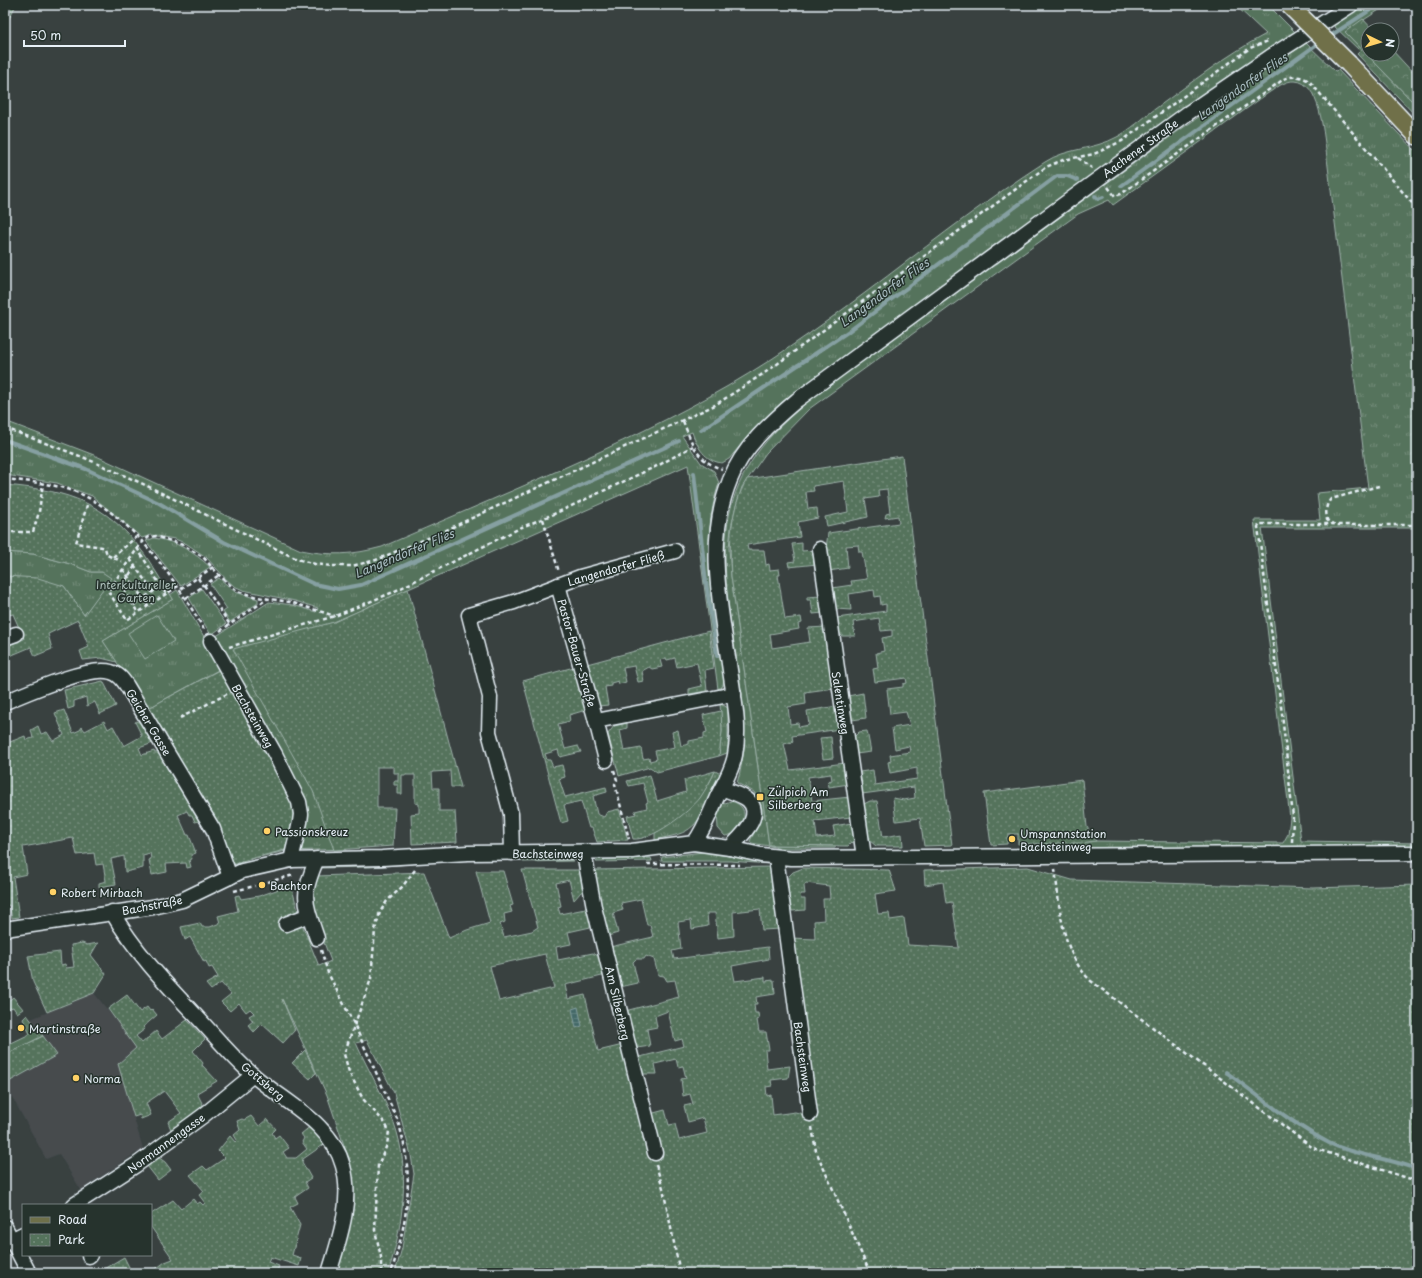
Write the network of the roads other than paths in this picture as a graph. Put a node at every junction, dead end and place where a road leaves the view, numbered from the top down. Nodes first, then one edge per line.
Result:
1 (1289, 5) edge
2 (1351, 5) edge
3 (1417, 136) edge
4 (820, 549) dead end
5 (675, 551) dead end
6 (560, 584) junction
7 (212, 644) road end
8 (734, 694) junction
9 (6, 699) edge
10 (596, 721) junction
11 (609, 763) road end
12 (722, 788) junction
13 (694, 842) junction
14 (730, 848) junction
15 (512, 853) junction
16 (584, 853) junction
17 (1417, 853) edge
18 (776, 857) junction
19 (864, 857) junction
20 (317, 859) junction
21 (291, 860) junction
22 (230, 876) junction
23 (112, 912) junction
24 (309, 915) junction
25 (286, 924) dead end
26 (5, 929) edge
27 (317, 938) road end
28 (253, 1075) junction
29 (810, 1114) road end
30 (654, 1149) road end
31 (76, 1204) edge
32 (5, 1227) edge
33 (13, 1239) edge
34 (29, 1273) edge
35 (329, 1273) edge

1 - 3 main road, bridge
2 - 8 street, Aachener Straße
4 - 19 street, Salentinweg
5 - 6 street, Langendorfer Fließ
6 - 10 street, Pastor-Bauer-Straße
6 - 15 street, Pastor-Bauer-Straße
7 - 21 street, Bachsteinweg
8 - 10 street, Pastor-Bauer-Straße
8 - 12 street, Aachener Straße
9 - 22 street, Geicher Gasse
10 - 11 street, Pastor-Bauer-Straße
12 - 13 street, Aachener Straße
12 - 14 street
13 - 14 street, Bachsteinweg
13 - 16 street, Bachsteinweg
14 - 18 street, Bachsteinweg
15 - 16 street, Bachsteinweg
15 - 20 street, Bachsteinweg
16 - 30 street, Am Silberberg
17 - 19 street, Bachsteinweg
18 - 19 street, Bachsteinweg
18 - 29 street, Bachsteinweg
20 - 21 street, Bachstraße
20 - 24 street
21 - 22 street, Bachstraße
22 - 23 street, Bachstraße
23 - 26 street, Bachstraße
23 - 28 street, Gottsberg
24 - 25 street
24 - 27 street
28 - 31 street, Normannengasse
28 - 35 street, Gottsberg
32 - 33 street
33 - 34 street

